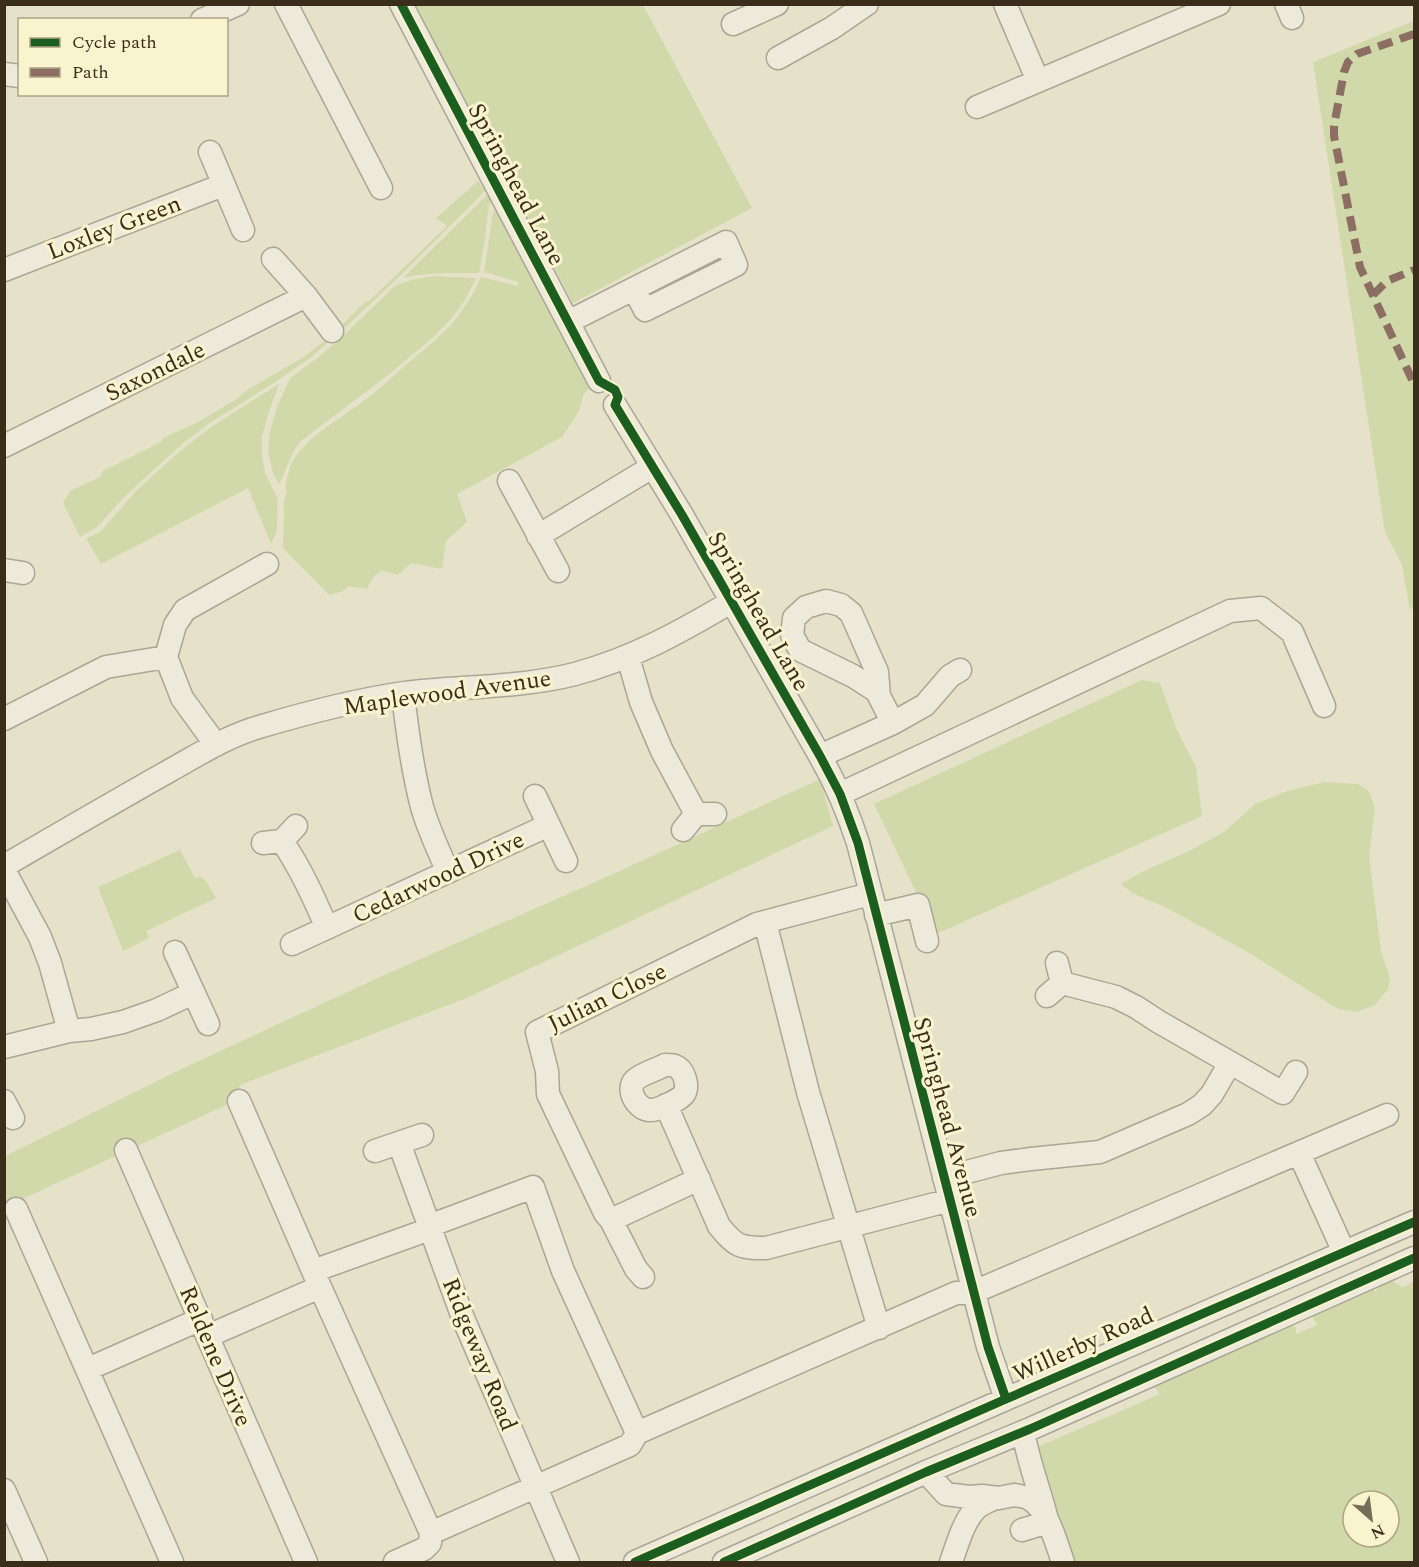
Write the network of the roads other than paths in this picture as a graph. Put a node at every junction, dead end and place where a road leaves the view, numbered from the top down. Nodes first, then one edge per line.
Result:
1 (238, 4) edge
2 (286, 4) edge
3 (401, 4) edge
4 (777, 4) edge
5 (867, 4) edge
6 (1005, 4) edge
7 (1219, 4) edge
8 (206, 18) edge
9 (732, 24) dead end
10 (778, 58) dead end
11 (1038, 81) junction
12 (977, 107) dead end
13 (210, 152) dead end
14 (380, 176) dead end
15 (223, 185) junction
16 (243, 230) dead end
17 (273, 259) dead end
18 (4, 270) edge
19 (631, 290) dead end
20 (306, 296) junction
21 (568, 322) junction
22 (332, 331) dead end
23 (599, 381) dead end
24 (615, 405) dead end
25 (4, 446) edge
26 (652, 467) junction
27 (509, 481) dead end
28 (538, 536) junction
29 (267, 564) dead end
30 (558, 571) dead end
31 (731, 602) junction
32 (166, 657) junction
33 (628, 657) junction
34 (960, 670) dead end
35 (879, 692) dead end
36 (403, 694) junction
37 (1324, 706) dead end
38 (4, 719) edge
39 (893, 723) junction
40 (216, 745) junction
41 (820, 756) junction
42 (840, 794) junction
43 (535, 796) dead end
44 (698, 819) dead end
45 (549, 825) junction
46 (280, 837) dead end
47 (858, 843) joint
48 (566, 861) dead end
49 (4, 868) edge
50 (448, 872) junction
51 (873, 904) junction
52 (765, 922) junction
53 (327, 928) junction
54 (927, 941) dead end
55 (292, 944) dead end
56 (175, 952) dead end
57 (1055, 981) dead end
58 (193, 993) junction
59 (208, 1024) dead end
60 (69, 1031) junction
61 (4, 1047) edge
62 (1230, 1063) junction
63 (1296, 1072) dead end
64 (239, 1101) dead end
65 (666, 1105) dead end
66 (1387, 1115) dead end
67 (422, 1135) dead end
68 (399, 1143) junction
69 (126, 1150) dead end
70 (375, 1151) dead end
71 (1299, 1153) junction
72 (699, 1179) junction
73 (947, 1189) junction
74 (16, 1209) dead end
75 (611, 1220) junction
76 (1414, 1222) edge
77 (848, 1226) junction
78 (429, 1227) junction
79 (1344, 1252) junction
80 (1414, 1258) edge
81 (643, 1277) dead end
82 (317, 1279) junction
83 (1253, 1291) junction
84 (974, 1292) junction
85 (1266, 1324) junction
86 (204, 1328) junction
87 (879, 1328) junction
88 (88, 1370) junction
89 (1038, 1386) junction
90 (1006, 1399) junction
91 (1051, 1419) junction
92 (637, 1433) junction
93 (1028, 1437) junction
94 (926, 1472) junction
95 (535, 1487) junction
96 (4, 1490) edge
97 (946, 1494) junction
98 (1004, 1496) junction
99 (1047, 1520) junction
100 (1022, 1530) dead end
101 (431, 1533) junction
102 (961, 1534) junction
103 (647, 1560) edge
104 (36, 1563) edge
105 (172, 1563) edge
106 (306, 1563) edge
107 (395, 1563) edge
108 (568, 1563) edge
109 (724, 1563) edge
110 (951, 1563) edge
111 (1063, 1563) edge

1 - 8 street
2 - 14 street
3 - 21 street, Springhead Lane
4 - 9 street
5 - 10 street
6 - 11 street
7 - 11 street
11 - 12 street
13 - 15 street
15 - 16 street
15 - 18 street, Loxley Green
17 - 20 street
19 - 21 street
20 - 22 street
20 - 25 street, Saxondale
21 - 23 street, Springhead Lane
24 - 26 street, Springhead Lane
26 - 28 street
26 - 31 street, Springhead Lane
27 - 28 street
28 - 30 street
29 - 32 street
31 - 33 street, Maplewood Avenue
31 - 41 street, Springhead Lane
32 - 38 street
32 - 40 street
33 - 36 street, Maplewood Avenue
33 - 44 street
34 - 39 street
35 - 39 street
36 - 40 street, Maplewood Avenue
36 - 50 street
37 - 42 street
39 - 41 street
40 - 49 street, Maplewood Avenue
41 - 42 street, Springhead Lane
42 - 47 street, Springhead Lane
43 - 45 street, Cedarwood Drive
45 - 48 street, Cedarwood Drive
45 - 50 street, Cedarwood Drive
46 - 53 street, Cedarwood Drive
47 - 51 street, Springhead Avenue
49 - 60 street
50 - 53 street, Cedarwood Drive
51 - 52 street, Julian Close
51 - 54 street, Julian Close
51 - 73 street, Springhead Avenue
52 - 75 street, Julian Close
52 - 77 street
53 - 55 street, Cedarwood Drive
56 - 58 street
57 - 62 street
58 - 59 street
58 - 60 street
60 - 61 street
62 - 63 street
62 - 73 street
64 - 82 street
65 - 72 street
66 - 71 street
67 - 68 street
68 - 70 street
68 - 78 street, Ridgeway Road
69 - 86 street, Reldene Drive
71 - 79 street
71 - 84 street
72 - 75 street
72 - 77 street
73 - 77 street
73 - 84 street, Springhead Avenue
74 - 88 street
75 - 81 street
76 - 79 street, Willerby Road
77 - 87 street
78 - 82 street
78 - 92 street
78 - 95 street, Ridgeway Road
79 - 83 street, Willerby Road
80 - 85 street
82 - 86 street
82 - 101 street
83 - 85 street
83 - 89 street, Willerby Road
84 - 87 street
84 - 90 street, Springhead Avenue
85 - 91 street
86 - 88 street
86 - 106 street, Reldene Drive
87 - 92 street
88 - 105 street
89 - 90 street, Willerby Road
89 - 91 street
90 - 103 street, Willerby Road
91 - 93 street
92 - 95 street
93 - 94 street
93 - 98 street
93 - 99 street
94 - 97 street
94 - 109 street
95 - 101 street
95 - 108 street, Ridgeway Road
96 - 104 street
97 - 98 street
97 - 102 street
98 - 99 street
98 - 102 street
99 - 100 street
99 - 111 street
101 - 107 street
102 - 110 street

